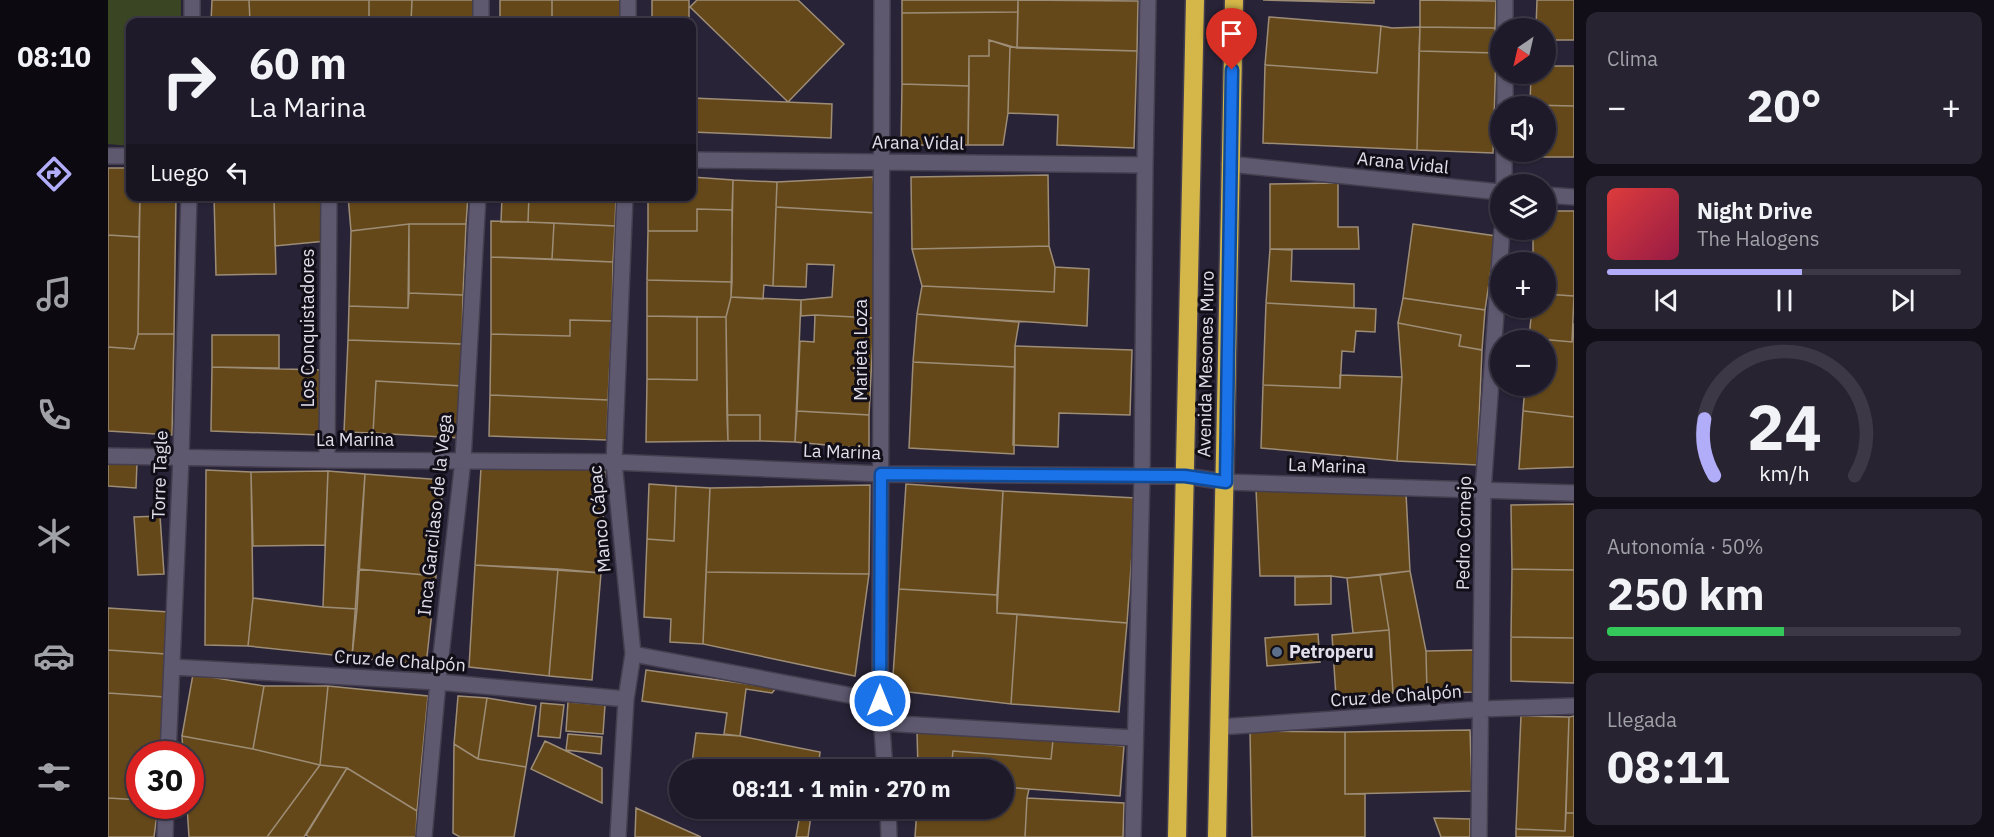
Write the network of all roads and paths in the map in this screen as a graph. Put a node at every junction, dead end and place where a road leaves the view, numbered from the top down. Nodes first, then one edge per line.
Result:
1 (192, 0) edge
2 (481, 0) edge
3 (628, 0) edge
4 (882, 0) edge
5 (1148, 0) edge
6 (1196, 0) edge
7 (1234, 0) edge
8 (1505, 0) edge
9 (192, 18) edge
10 (481, 18) edge
11 (628, 18) edge
12 (1505, 18) edge
13 (108, 156) edge
14 (126, 156) edge
15 (696, 160) edge
16 (881, 163) junction
17 (1229, 164) junction
18 (1144, 165) junction
19 (1490, 191) edge
20 (1556, 196) edge
21 (1574, 197) edge
22 (189, 201) edge
23 (328, 201) edge
24 (478, 201) edge
25 (625, 201) edge
26 (1501, 240) edge
27 (108, 456) edge
28 (181, 457) junction
29 (327, 460) junction
30 (463, 460) junction
31 (614, 462) junction
32 (881, 474) junction
33 (1142, 476) junction
34 (1185, 476) junction
35 (1226, 482) junction
36 (1483, 490) junction
37 (1574, 493) edge
38 (633, 654) junction
39 (172, 667) junction
40 (438, 682) junction
41 (626, 699) junction
42 (880, 701) junction
43 (1574, 706) edge
44 (1482, 709) junction
45 (883, 723) junction
46 (1220, 727) junction
47 (1136, 738) junction
48 (169, 741) edge
49 (885, 759) edge
50 (166, 819) edge
51 (889, 819) edge
52 (165, 837) edge
53 (424, 837) edge
54 (618, 837) edge
55 (890, 837) edge
56 (1133, 837) edge
57 (1177, 837) edge
58 (1217, 837) edge
59 (1479, 837) edge

1 - 9 street
2 - 10 street
3 - 11 street
4 - 16 street, Marieta Loza
5 - 18 street
6 - 34 highway
7 - 17 highway, Avenida Mesones Muro
8 - 12 street
13 - 14 street
15 - 16 street, Arana Vidal
16 - 18 street, Arana Vidal
16 - 32 street, Marieta Loza
17 - 19 street, Arana Vidal
17 - 35 highway, Avenida Mesones Muro
18 - 33 street
20 - 21 street
22 - 28 street, Torre Tagle
23 - 29 street, Los Conquistadores
24 - 30 street, Inca Garcilaso de la Vega
25 - 31 street, Manco Cápac
26 - 36 street, Pedro Cornejo
27 - 28 street, La Marina
28 - 29 street, La Marina
28 - 39 street, Torre Tagle
29 - 30 street, La Marina
30 - 31 street, La Marina
30 - 40 street, Inca Garcilaso de la Vega
31 - 32 street, La Marina
31 - 38 street, Manco Cápac
32 - 33 street, La Marina
32 - 42 street, Marieta Loza
33 - 34 street, La Marina
33 - 47 street
34 - 35 street, La Marina
34 - 57 highway
35 - 36 street, La Marina
35 - 46 highway, Avenida Mesones Muro
36 - 37 street, La Marina
36 - 44 street, Pedro Cornejo
38 - 41 street, Manco Cápac
38 - 42 street
39 - 40 street, Cruz de Chalpón
39 - 48 street, Torre Tagle
40 - 41 street, Cruz de Chalpón
40 - 53 street, Inca Garcilaso de la Vega
41 - 54 street, Manco Cápac
42 - 45 street, Marieta Loza
43 - 44 street, Cruz de Chalpón
44 - 46 street, Cruz de Chalpón
44 - 59 street, Pedro Cornejo
45 - 47 street
45 - 49 street
46 - 58 highway, Avenida Mesones Muro
47 - 56 street
50 - 52 street
51 - 55 street

